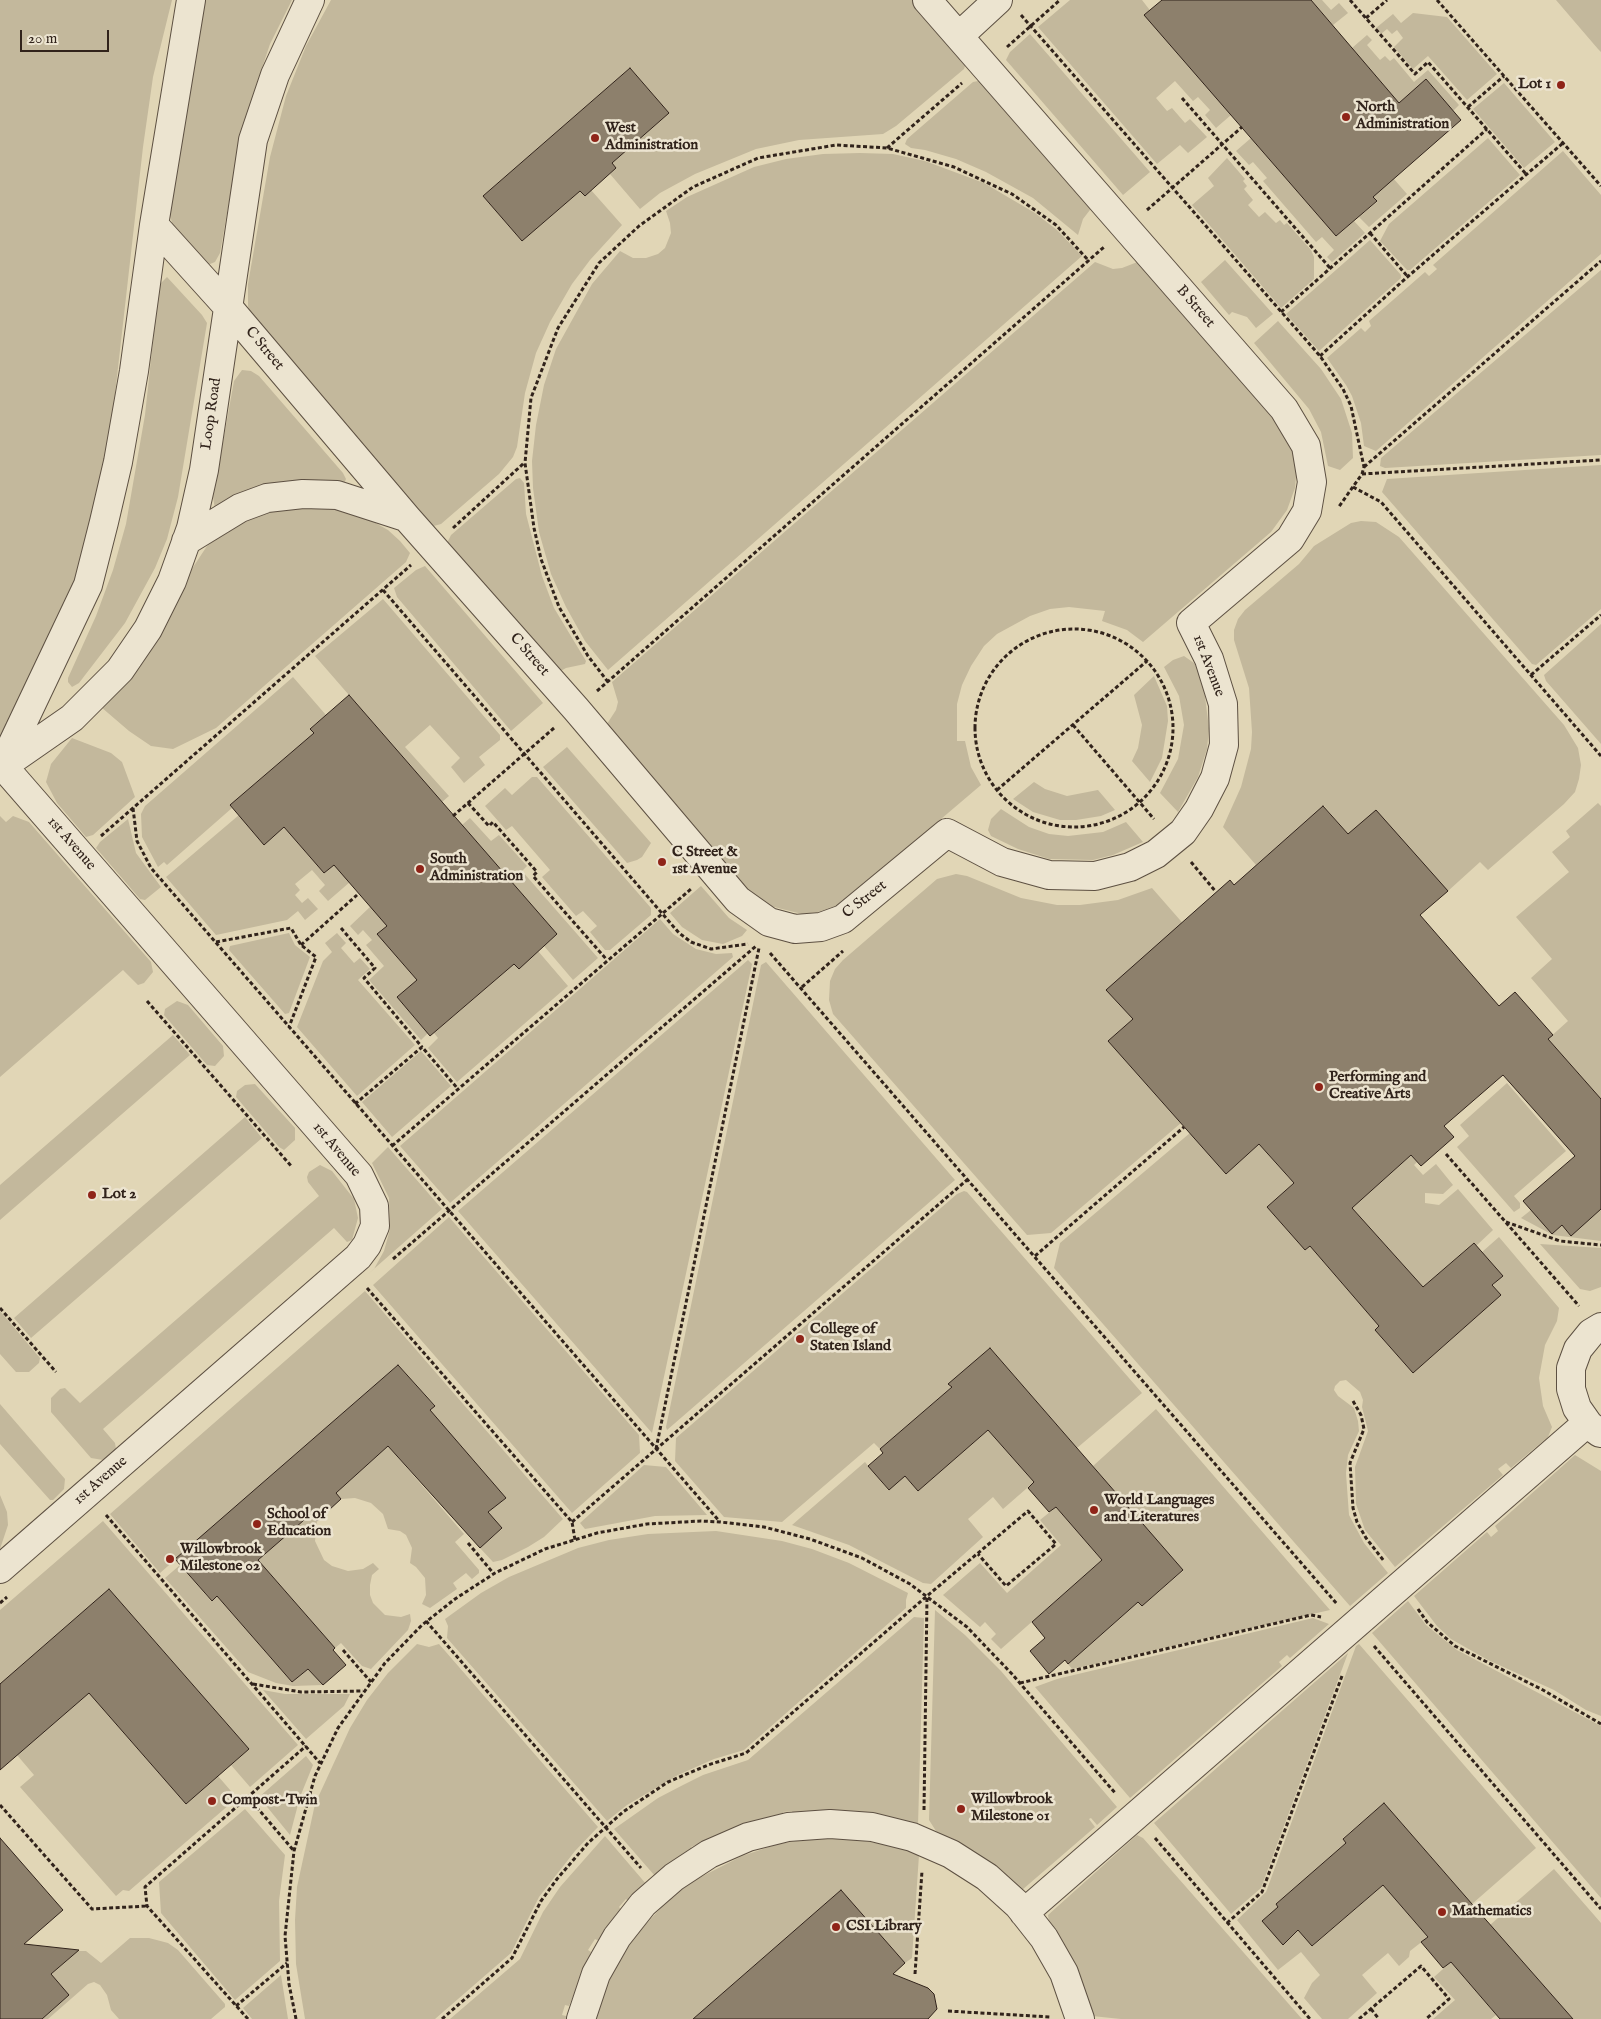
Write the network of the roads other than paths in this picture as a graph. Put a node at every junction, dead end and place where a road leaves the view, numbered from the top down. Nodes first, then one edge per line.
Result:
1 (191, 0) edge
2 (310, 0) edge
3 (927, 0) edge
4 (1008, 6) edge
5 (959, 36) junction
6 (154, 224) junction
7 (228, 307) junction
8 (407, 518) junction
9 (186, 540) junction
10 (1191, 623) joint
11 (1, 768) edge
12 (947, 833) joint
13 (1600, 1327) edge
14 (1594, 1428) edge
15 (0, 1569) edge
16 (1024, 1914) junction
17 (1068, 2018) edge
18 (581, 2019) edge

1 - 6 street
2 - 7 street, Loop Road
3 - 5 street, B Street
4 - 5 street
5 - 10 street, B Street
6 - 7 street, C Street
6 - 11 street
7 - 8 street, C Street
7 - 9 street, Loop Road
8 - 9 street
8 - 12 street, C Street
9 - 11 street, Loop Road
10 - 12 street, 1st Avenue
11 - 15 street, 1st Avenue
13 - 14 street
14 - 16 street
16 - 17 street
16 - 18 street

